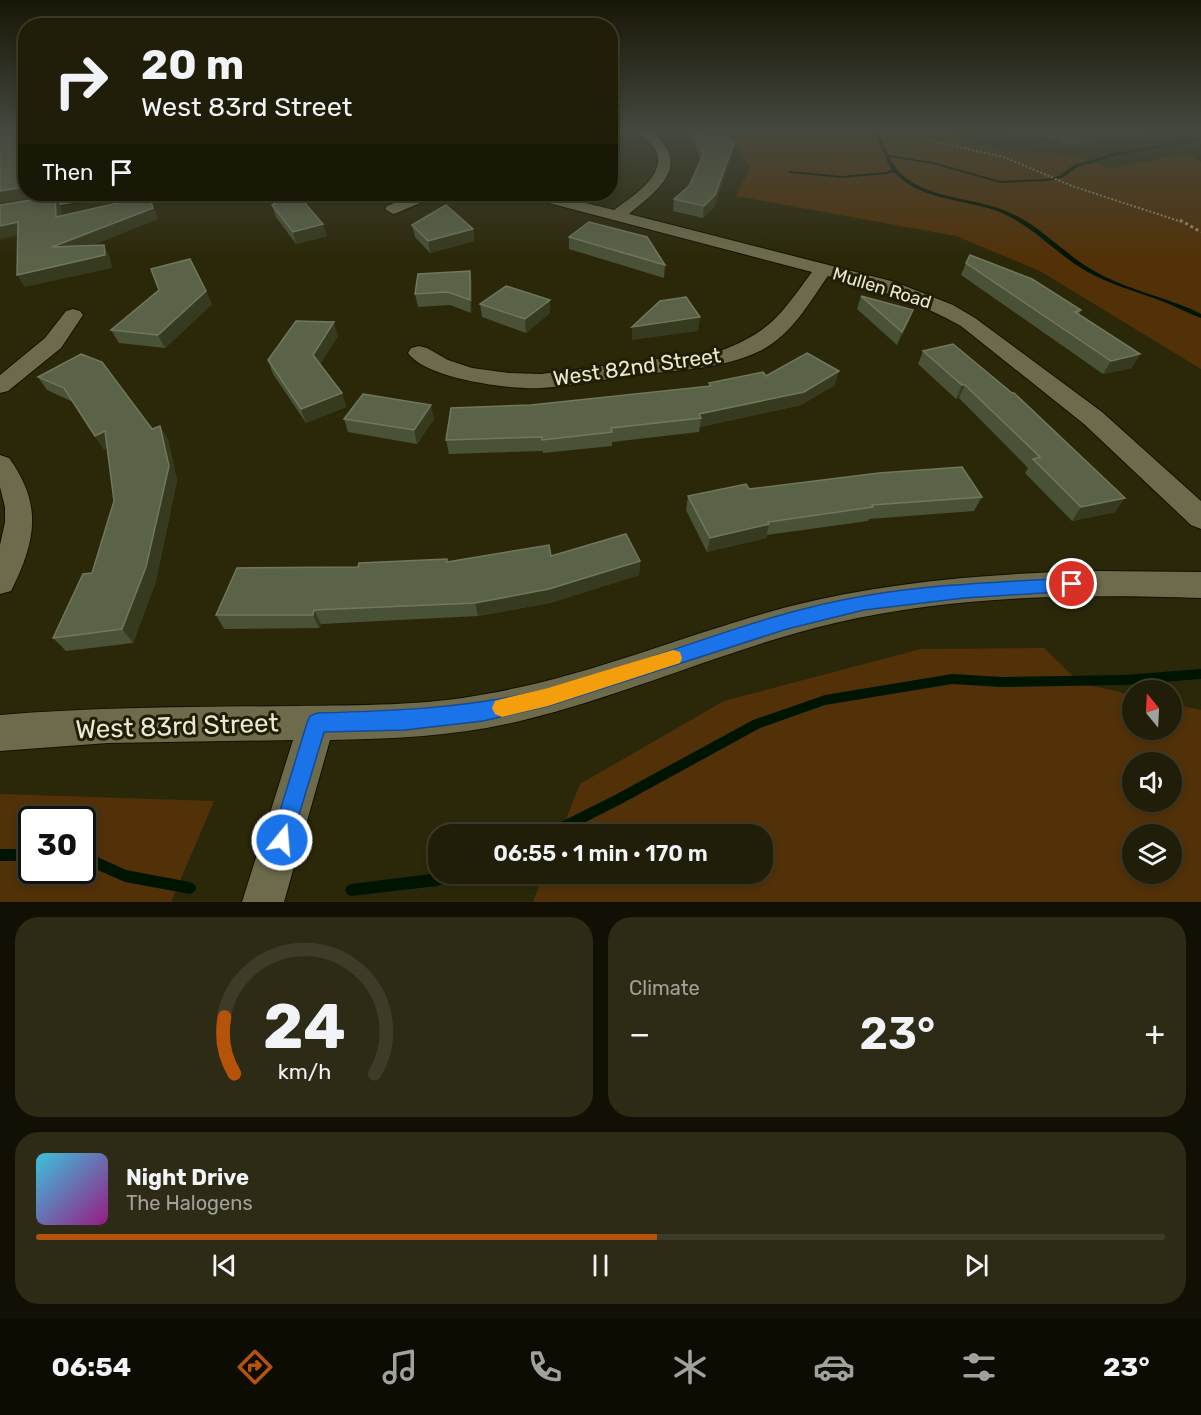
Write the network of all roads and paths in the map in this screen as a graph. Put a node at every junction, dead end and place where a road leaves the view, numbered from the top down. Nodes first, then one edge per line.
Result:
1 (662, 172) edge
2 (1042, 172) edge
3 (56, 201) edge
4 (412, 201) edge
5 (561, 201) edge
6 (393, 209) dead end
7 (0, 210) edge
8 (618, 215) junction
9 (1201, 232) edge
10 (823, 270) junction
11 (73, 315) dead end
12 (419, 353) dead end
13 (0, 386) edge
14 (0, 464) edge
15 (1201, 518) edge
16 (0, 582) edge
17 (1201, 585) edge
18 (317, 723) junction
19 (0, 733) edge
20 (263, 902) edge

1 - 8 street
2 - 9 path
3 - 7 street
4 - 6 street
5 - 8 street, Mullen Road
8 - 10 street, Mullen Road
10 - 12 street, West 82nd Street
10 - 15 street, Mullen Road
11 - 13 street
14 - 16 street
17 - 18 street, West 83rd Street
18 - 19 street, West 83rd Street
18 - 20 street

